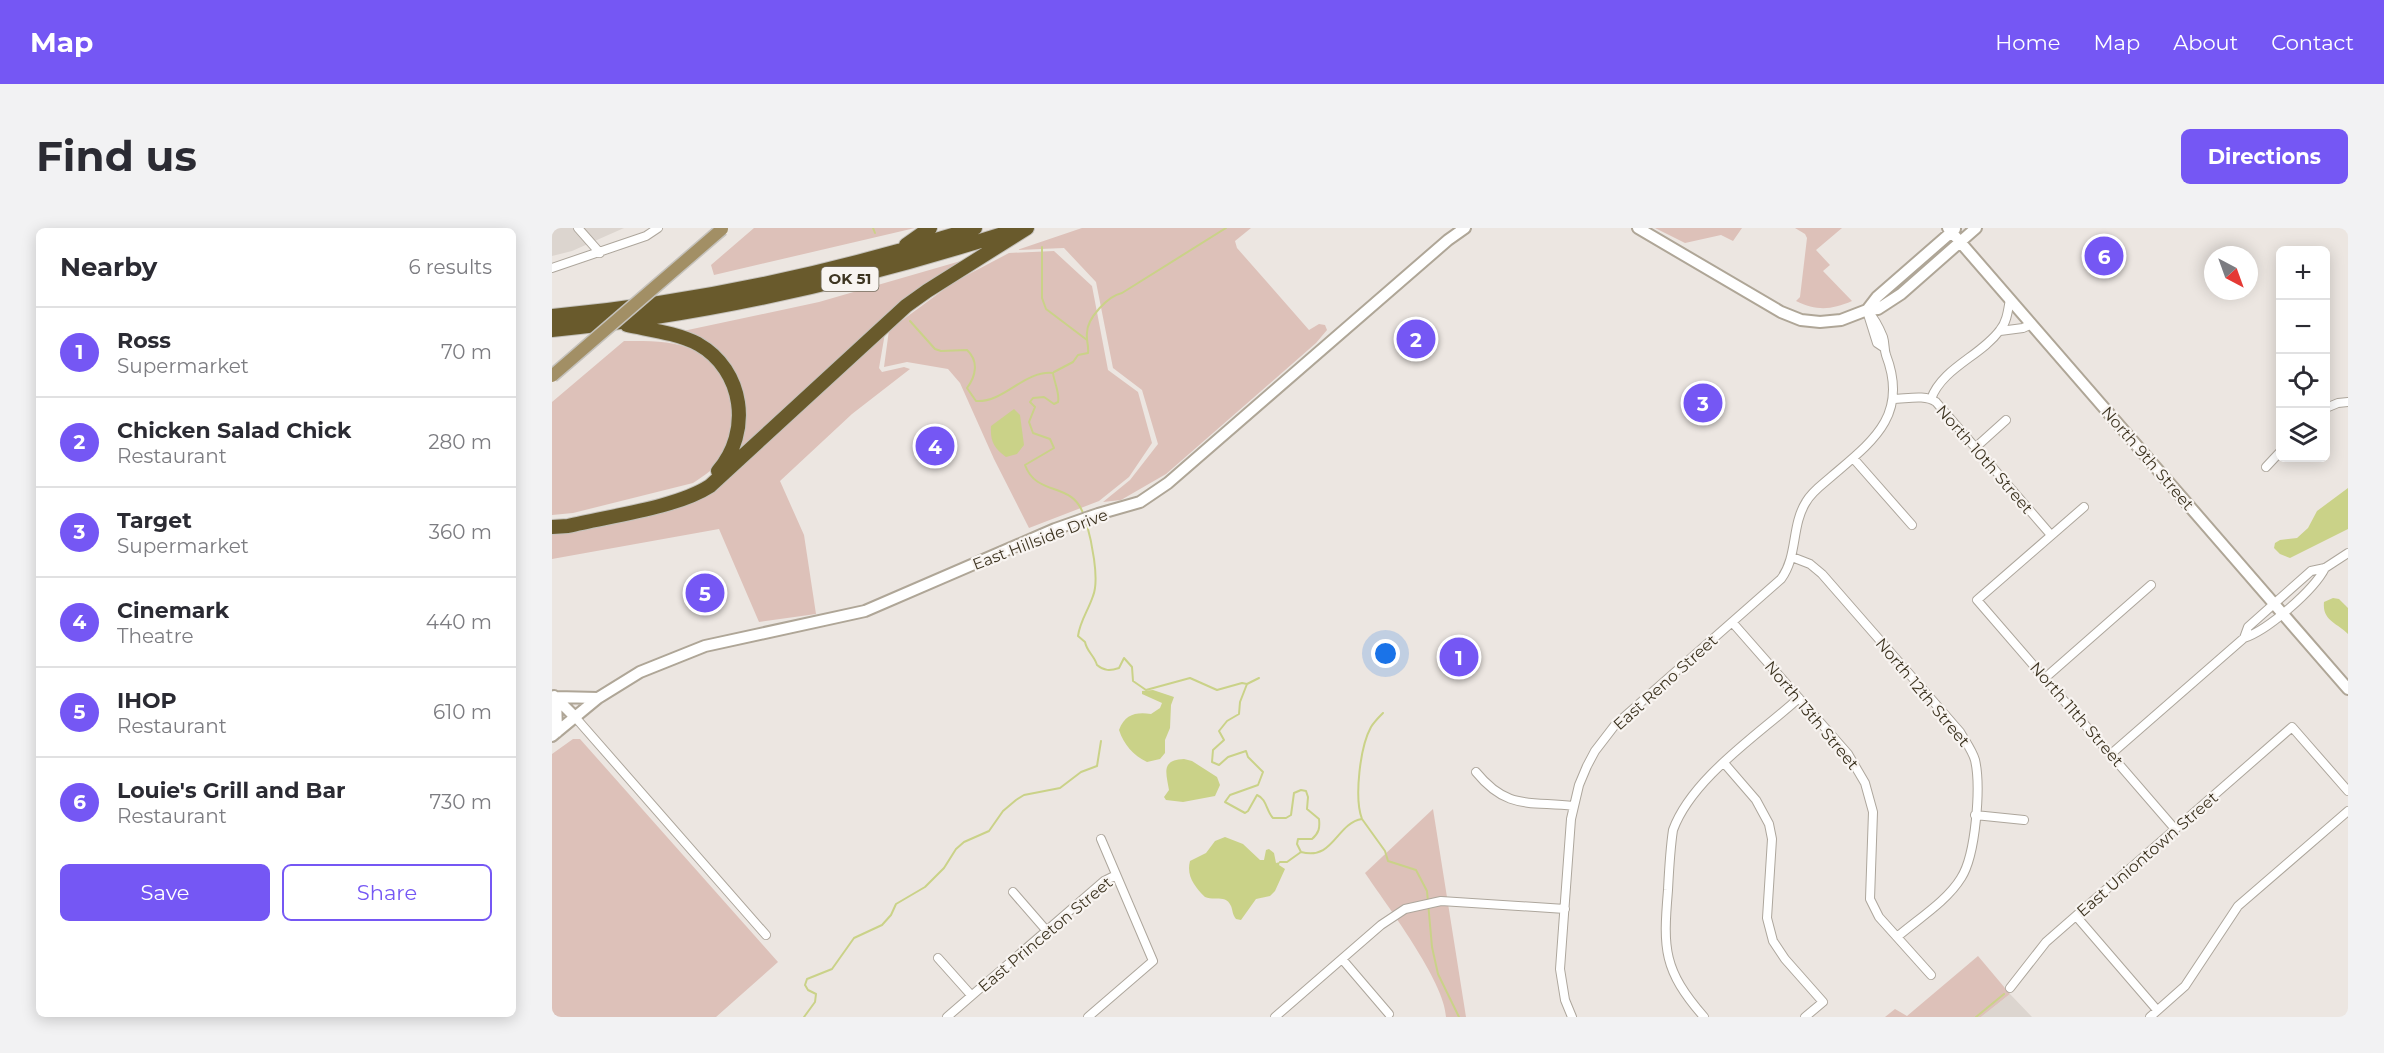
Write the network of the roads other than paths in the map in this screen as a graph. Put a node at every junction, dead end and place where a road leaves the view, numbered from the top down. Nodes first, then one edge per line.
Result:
1 (578, 228) edge
2 (658, 228) edge
3 (930, 228) edge
4 (975, 228) edge
5 (1020, 228) edge
6 (1027, 228) edge
7 (1465, 228) edge
8 (1638, 228) edge
9 (1976, 228) edge
10 (723, 229) edge
11 (1952, 229) edge
12 (1960, 242) junction
13 (897, 252) junction
14 (600, 253) junction
15 (552, 268) edge
16 (2010, 299) junction
17 (1867, 310) junction
18 (552, 316) edge
19 (617, 323) junction
20 (2032, 324) junction
21 (552, 330) edge
22 (2000, 331) junction
23 (552, 376) edge
24 (1893, 399) junction
25 (1931, 399) junction
26 (2348, 402) edge
27 (2330, 406) edge
28 (2006, 420) dead end
29 (1976, 447) junction
30 (2276, 456) edge
31 (1853, 458) junction
32 (2266, 467) dead end
33 (2084, 507) dead end
34 (552, 521) edge
35 (1912, 525) dead end
36 (552, 527) edge
37 (2051, 535) junction
38 (2348, 553) edge
39 (1792, 557) junction
40 (2325, 568) junction
41 (2151, 585) dead end
42 (2274, 603) junction
43 (2282, 613) junction
44 (1732, 622) junction
45 (2244, 638) junction
46 (2045, 678) junction
47 (2348, 689) edge
48 (554, 695) edge
49 (598, 698) junction
50 (1799, 698) junction
51 (575, 717) junction
52 (554, 734) edge
53 (2111, 754) junction
54 (1724, 764) junction
55 (1476, 772) dead end
56 (2348, 791) edge
57 (1573, 807) junction
58 (2348, 811) edge
59 (1975, 815) junction
60 (2024, 820) dead end
61 (2175, 829) junction
62 (1101, 839) dead end
63 (1116, 875) junction
64 (1013, 892) dead end
65 (1565, 909) junction
66 (2076, 916) junction
67 (1047, 930) junction
68 (766, 935) dead end
69 (1898, 937) junction
70 (938, 958) dead end
71 (1342, 959) junction
72 (1931, 975) dead end
73 (2010, 988) dead end
74 (972, 995) junction
75 (2157, 1010) junction
76 (1389, 1014) dead end
77 (947, 1017) edge
78 (1088, 1017) edge
79 (1275, 1017) edge
80 (1572, 1017) edge
81 (1704, 1017) edge
82 (1805, 1017) edge
83 (2150, 1017) edge

1 - 14 street
2 - 14 street
3 - 13 highway
4 - 13 highway, OK 51
5 - 19 highway, OK 51
6 - 36 highway
7 - 49 street, East Hillside Drive
8 - 17 street
9 - 12 street
10 - 23 main road, bridge
11 - 12 street, North 9th Street
11 - 17 street
12 - 16 street, North 9th Street
12 - 17 street
13 - 18 highway, OK 51
14 - 15 street
16 - 20 street, North 9th Street
16 - 22 street
17 - 24 street
19 - 21 highway, OK 51
19 - 34 highway
20 - 22 street
20 - 42 street, North 9th Street
22 - 25 street
24 - 25 street, North 10th Street
24 - 31 street, East Reno Street
25 - 29 street, North 10th Street
26 - 27 street
28 - 29 street
29 - 37 street, North 10th Street
30 - 32 street
31 - 35 street
31 - 39 street, East Reno Street
33 - 37 street
37 - 46 street, North 11th Street
38 - 40 street
39 - 44 street, East Reno Street
39 - 59 street, North 12th Street
40 - 42 street
40 - 43 street
41 - 46 street
42 - 43 street, North 9th Street
42 - 45 street
43 - 45 street
43 - 47 street, North 9th Street
44 - 50 street, North 13th Street
44 - 57 street, East Reno Street
45 - 53 street
46 - 53 street, North 11th Street
48 - 49 street
48 - 51 street
48 - 52 street
49 - 51 street, East Hillside Drive
50 - 54 street
50 - 69 street, North 13th Street
51 - 52 street, East Hillside Drive
51 - 68 street
53 - 61 street, North 11th Street
54 - 81 street
54 - 82 street
55 - 57 street
56 - 61 street, East Uniontown Street
57 - 65 street, East Reno Street
58 - 75 street
59 - 60 street
59 - 69 street, North 12th Street
61 - 66 street, East Uniontown Street
62 - 63 street
63 - 67 street, East Princeton Street
63 - 78 street
64 - 67 street
65 - 71 street
65 - 80 street, East Reno Street
66 - 73 street, East Uniontown Street
66 - 75 street
67 - 74 street, East Princeton Street
69 - 72 street, North 13th Street
70 - 74 street
71 - 76 street
71 - 79 street
74 - 77 street, East Princeton Street
75 - 83 street

